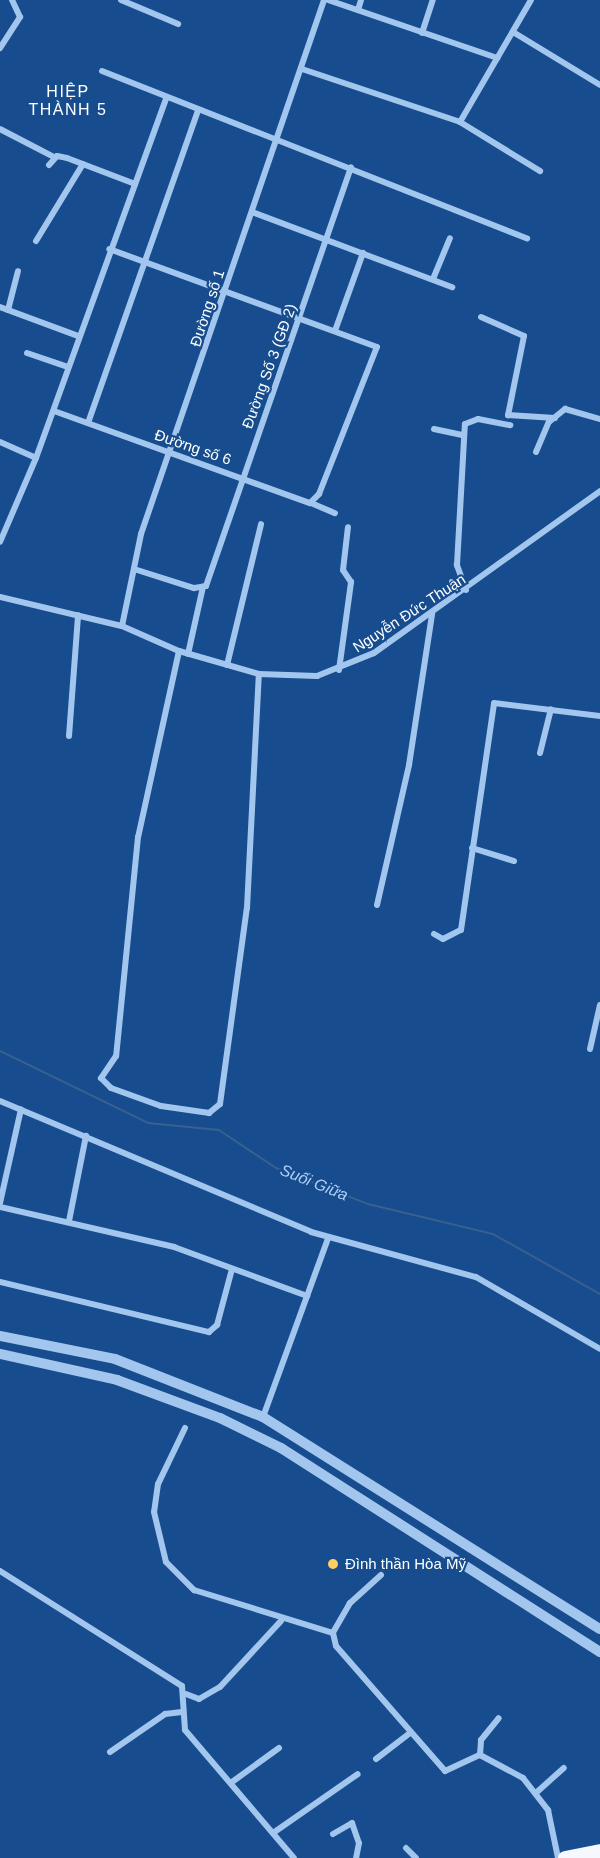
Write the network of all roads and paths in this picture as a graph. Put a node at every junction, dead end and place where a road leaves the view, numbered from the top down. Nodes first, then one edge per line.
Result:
1 (12, 0) edge
2 (121, 0) edge
3 (326, 0) edge
4 (362, 0) edge
5 (433, 0) edge
6 (528, 1) edge
7 (358, 10) junction
8 (178, 24) dead end
9 (513, 32) junction
10 (422, 33) junction
11 (0, 48) edge
12 (497, 58) junction
13 (302, 69) junction
14 (102, 71) dead end
15 (600, 85) edge
16 (166, 98) junction
17 (198, 110) junction
18 (460, 122) junction
19 (0, 129) edge
20 (276, 140) junction
21 (54, 158) junction
22 (83, 164) junction
23 (49, 165) dead end
24 (351, 167) junction
25 (540, 171) dead end
26 (135, 184) junction
27 (252, 212) junction
28 (327, 238) junction
29 (450, 238) dead end
30 (527, 238) dead end
31 (36, 241) dead end
32 (109, 249) junction
33 (363, 253) junction
34 (145, 263) junction
35 (18, 271) dead end
36 (433, 279) junction
37 (452, 287) dead end
38 (226, 288) junction
39 (0, 307) edge
40 (8, 310) junction
41 (301, 315) junction
42 (481, 317) dead end
43 (336, 328) junction
44 (78, 336) junction
45 (27, 353) dead end
46 (68, 366) junction
47 (54, 411) junction
48 (555, 418) junction
49 (600, 419) edge
50 (88, 423) junction
51 (510, 425) dead end
52 (434, 429) dead end
53 (464, 435) junction
54 (0, 442) edge
55 (172, 452) junction
56 (536, 452) dead end
57 (36, 458) junction
58 (240, 476) junction
59 (600, 491) edge
60 (310, 503) junction
61 (335, 513) dead end
62 (261, 524) dead end
63 (348, 527) dead end
64 (0, 542) edge
65 (134, 569) junction
66 (203, 587) junction
67 (466, 590) junction
68 (0, 597) edge
69 (432, 614) junction
70 (78, 615) junction
71 (122, 626) junction
72 (179, 651) junction
73 (188, 654) junction
74 (227, 665) junction
75 (339, 670) junction
76 (259, 674) junction
77 (551, 709) junction
78 (600, 716) edge
79 (69, 736) dead end
80 (540, 753) dead end
81 (472, 848) junction
82 (514, 861) dead end
83 (377, 905) dead end
84 (434, 934) dead end
85 (600, 1005) edge
86 (590, 1049) dead end
87 (0, 1101) edge
88 (21, 1109) junction
89 (86, 1136) junction
90 (0, 1205) edge
91 (69, 1221) junction
92 (328, 1238) junction
93 (232, 1269) junction
94 (0, 1282) edge
95 (307, 1296) junction
96 (0, 1336) edge
97 (600, 1349) edge
98 (0, 1354) edge
99 (263, 1417) junction
100 (185, 1428) dead end
101 (0, 1571) edge
102 (381, 1575) dead end
103 (281, 1621) junction
104 (600, 1629) edge
105 (333, 1634) junction
106 (600, 1652) edge
107 (186, 1694) junction
108 (182, 1712) junction
109 (499, 1718) dead end
110 (410, 1733) junction
111 (279, 1749) dead end
112 (110, 1752) dead end
113 (480, 1755) junction
114 (376, 1759) dead end
115 (564, 1768) dead end
116 (358, 1774) dead end
117 (232, 1782) junction
118 (537, 1792) junction
119 (273, 1833) junction
120 (333, 1834) dead end
121 (406, 1848) dead end
122 (600, 1851) edge
123 (294, 1858) edge
124 (356, 1858) edge
125 (416, 1858) edge
126 (558, 1858) edge
127 (565, 1858) edge

1 - 11 street
2 - 8 street
3 - 7 street
3 - 13 street, Đường số 1
4 - 7 street
5 - 10 street
6 - 9 street
7 - 10 street
9 - 12 street
9 - 15 street
10 - 12 street
12 - 18 street
13 - 18 street
13 - 20 street, Đường số 1
14 - 16 street
16 - 17 street
16 - 26 street
17 - 20 street
17 - 34 street
18 - 25 street
19 - 21 street
20 - 24 street
20 - 27 street, Đường số 1
21 - 22 street
21 - 23 street
22 - 26 street
22 - 31 street
24 - 28 street, Đường Số 3 (GĐ 2)
24 - 30 street
26 - 32 street
27 - 28 street
27 - 38 street, Đường số 1
28 - 33 street
28 - 41 street, Đường Số 3 (GĐ 2)
29 - 36 street
32 - 34 street
32 - 44 street
33 - 36 street
33 - 43 street
34 - 38 street
34 - 50 street
35 - 40 street
36 - 37 street
38 - 41 street
38 - 55 street, Đường số 1
39 - 40 street
40 - 44 street
41 - 43 street
41 - 58 street, Đường Số 3 (GĐ 2)
42 - 48 street
43 - 60 street
44 - 46 street
45 - 46 street
46 - 47 street
47 - 50 street, Đường số 6
47 - 57 street
48 - 49 street
48 - 56 street
50 - 55 street, Đường số 6
51 - 53 street
52 - 53 street
53 - 67 street
54 - 57 street
55 - 58 street, Đường số 6
55 - 65 street, Đường số 1
57 - 64 street
58 - 60 street, Đường số 6
58 - 66 street, Đường Số 3 (GĐ 2)
59 - 67 street, Nguyễn Đức Thuận
60 - 61 street, Đường số 6
62 - 74 street
63 - 75 street
65 - 66 street
65 - 71 street, Đường số 1
66 - 73 street, Đường Số 3 (GĐ 2)
67 - 69 street, Nguyễn Đức Thuận
68 - 70 street, Nguyễn Đức Thuận
69 - 75 street, Nguyễn Đức Thuận
69 - 83 street
70 - 71 street, Nguyễn Đức Thuận
70 - 79 street
71 - 72 street, Nguyễn Đức Thuận
72 - 73 street, Nguyễn Đức Thuận
72 - 76 street
73 - 74 street, Nguyễn Đức Thuận
74 - 76 street, Nguyễn Đức Thuận
75 - 76 street, Nguyễn Đức Thuận
77 - 78 street
77 - 80 street
77 - 81 street
81 - 82 street
81 - 84 street
85 - 86 street
87 - 88 street
88 - 89 street
88 - 90 street
89 - 91 street
89 - 92 street
90 - 91 street
91 - 93 street
92 - 95 street
92 - 97 street
93 - 94 street
93 - 95 street
95 - 99 street
96 - 99 street
98 - 106 street
99 - 104 street
100 - 103 street
101 - 107 street
102 - 105 street
103 - 105 street
103 - 107 street
105 - 110 street
107 - 108 street
108 - 112 street
108 - 117 street
109 - 113 street
110 - 113 street
110 - 114 street
111 - 117 street
113 - 118 street
115 - 118 street
116 - 119 street
117 - 119 street
118 - 126 street
119 - 123 street
120 - 124 street
121 - 125 street
122 - 127 highway

